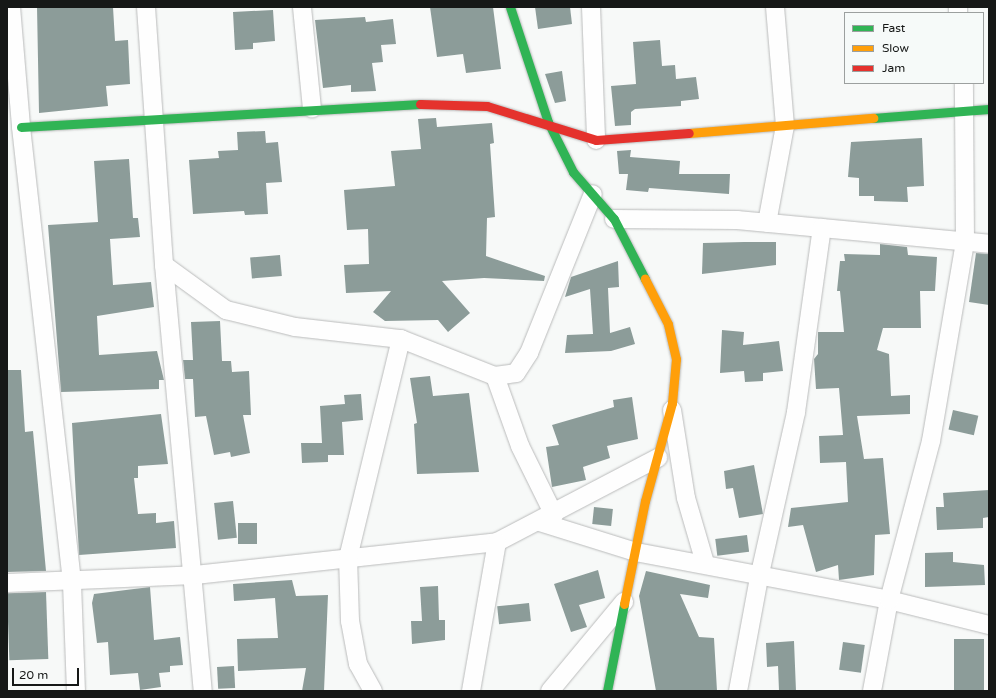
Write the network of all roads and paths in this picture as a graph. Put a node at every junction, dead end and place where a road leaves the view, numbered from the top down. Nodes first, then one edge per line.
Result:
1 (11, 7) edge
2 (146, 7) edge
3 (302, 7) edge
4 (510, 7) edge
5 (591, 7) edge
6 (774, 7) edge
7 (964, 84) edge
8 (312, 109) junction
9 (989, 109) edge
10 (966, 110) junction
11 (154, 119) junction
12 (548, 122) junction
13 (21, 126) junction
14 (785, 126) junction
15 (596, 140) junction
16 (593, 194) junction
17 (614, 219) junction
18 (767, 223) junction
19 (822, 228) junction
20 (965, 242) junction
21 (989, 244) edge
22 (164, 265) junction
23 (401, 339) junction
24 (494, 376) junction
25 (672, 403) junction
26 (658, 458) junction
27 (547, 518) junction
28 (497, 542) junction
29 (636, 552) junction
30 (348, 558) junction
31 (706, 563) junction
32 (195, 575) junction
33 (759, 578) junction
34 (72, 582) junction
35 (7, 583) edge
36 (889, 600) junction
37 (624, 602) junction
38 (989, 625) edge
39 (76, 691) edge
40 (204, 691) edge
41 (373, 691) edge
42 (471, 691) edge
43 (550, 691) edge
44 (607, 691) edge
45 (738, 691) edge
46 (872, 691) edge

1 - 13 street
2 - 11 street
3 - 8 street
4 - 12 street
5 - 15 street
6 - 14 street
7 - 10 street
8 - 11 street
8 - 12 street
9 - 10 street
10 - 14 street
10 - 20 street
11 - 13 street
11 - 22 street
12 - 15 street
12 - 16 street
13 - 34 street
14 - 15 street
14 - 18 street
16 - 17 street
16 - 24 street
17 - 18 street
17 - 25 street
18 - 19 street
19 - 20 street
19 - 33 street
20 - 21 street
20 - 36 street
22 - 23 street
22 - 32 street
23 - 24 street
23 - 30 street
24 - 27 street
25 - 26 street
25 - 31 street
26 - 27 street
26 - 29 street
27 - 28 street
27 - 29 street
28 - 30 street
28 - 42 street
29 - 31 street
29 - 37 street
30 - 32 street
30 - 41 street
31 - 33 street
32 - 34 street
32 - 40 street
33 - 36 street
33 - 45 street
34 - 35 street
34 - 39 street
36 - 38 street
36 - 46 street
37 - 43 street
37 - 44 street

